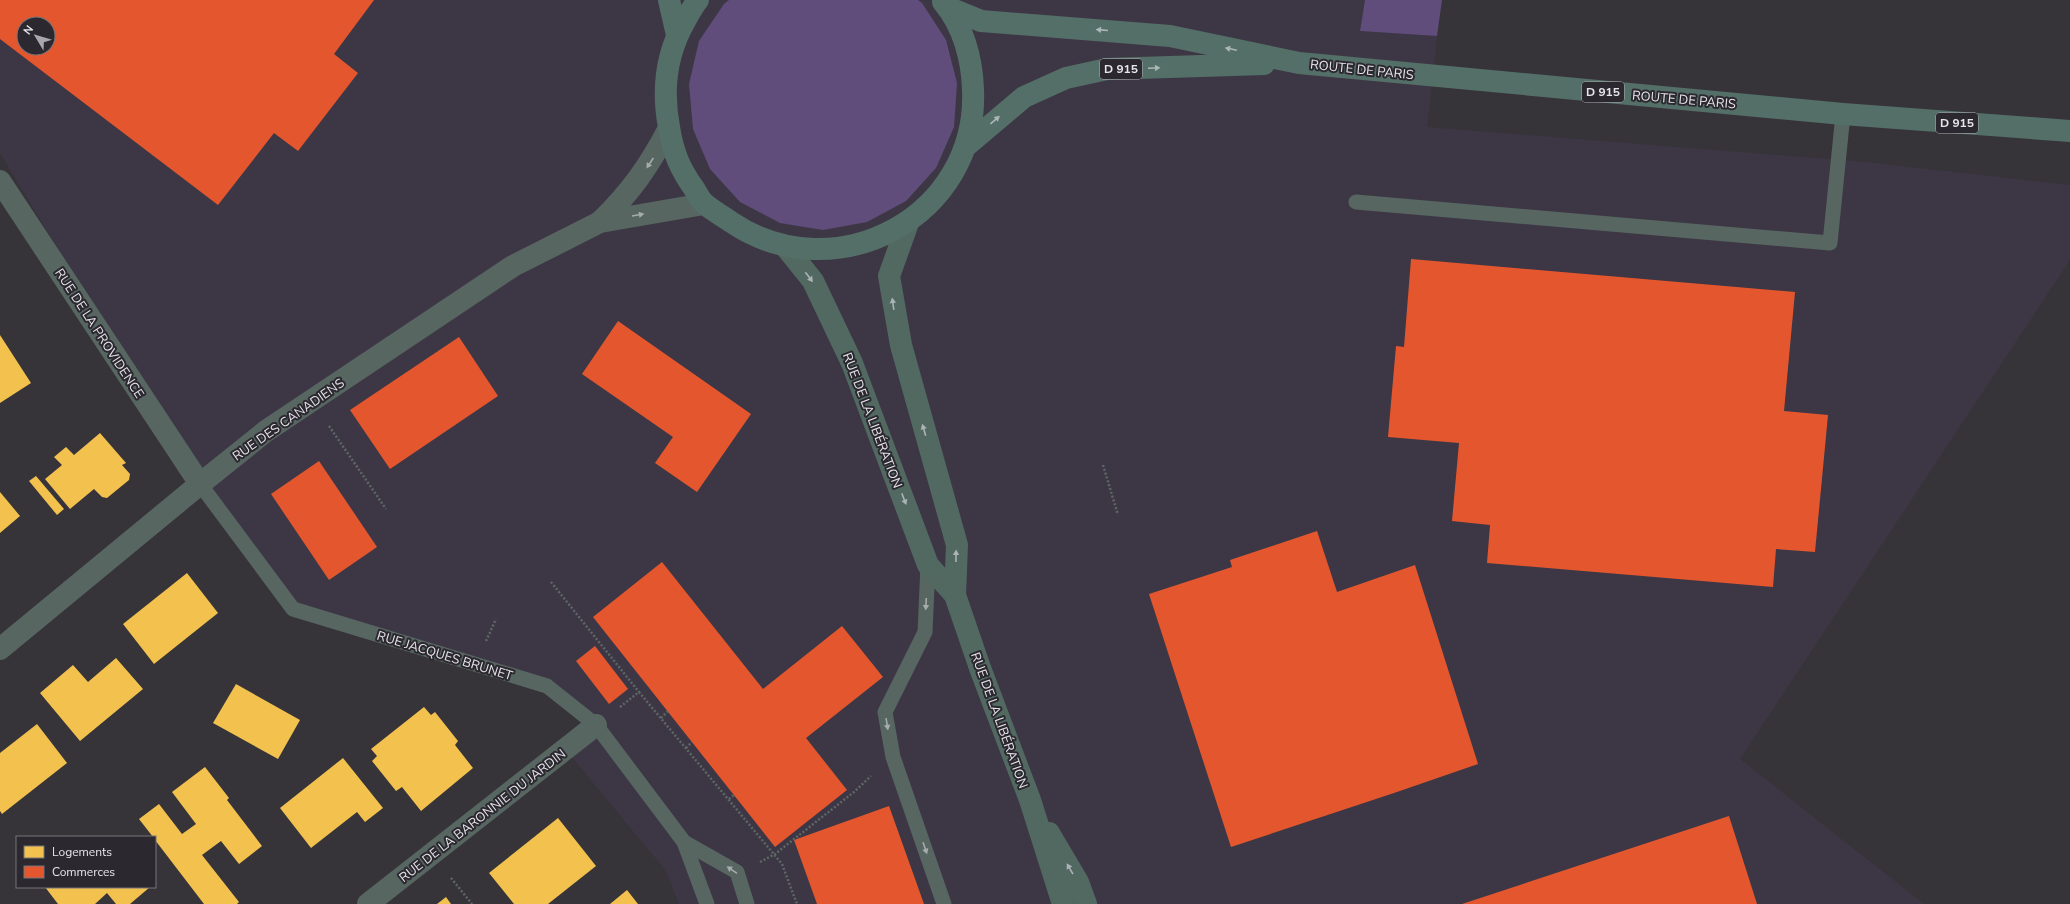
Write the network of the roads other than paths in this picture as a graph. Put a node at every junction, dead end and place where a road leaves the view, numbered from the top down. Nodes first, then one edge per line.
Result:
1 (669, 0) edge
2 (698, 0) edge
3 (944, 3) edge
4 (677, 35) junction
5 (1299, 63) junction
6 (1843, 114) junction
7 (669, 128) junction
8 (2070, 131) edge
9 (966, 146) junction
10 (0, 181) edge
11 (1356, 202) dead end
12 (704, 204) junction
13 (600, 222) junction
14 (908, 223) junction
15 (785, 246) junction
16 (200, 484) junction
17 (928, 565) junction
18 (956, 594) junction
19 (0, 649) edge
20 (596, 725) junction
21 (1030, 800) junction
22 (684, 842) junction
23 (368, 904) edge
24 (707, 904) edge
25 (747, 904) edge
26 (944, 904) edge
27 (1063, 904) edge
28 (1086, 904) edge

1 - 4 main road
2 - 4 main road
5 -> 3 main road, D 915
3 - 9 main road
4 - 7 main road
5 - 6 main road, ROUTE DE PARIS / D 915
9 -> 5 main road, D 915
6 - 8 main road, ROUTE DE PARIS / D 915
6 - 11 lane
7 - 12 main road
7 -> 13 street, RUE DES CANADIENS
9 - 14 main road
10 - 16 street, RUE DE LA PROVIDENCE
13 -> 12 street, RUE DES CANADIENS
12 - 15 main road
13 - 16 street, RUE DES CANADIENS
14 - 15 main road
18 -> 14 main road, RUE DE LA LIBÉRATION
15 -> 17 main road, RUE DE LA LIBÉRATION
16 - 19 street, RUE DES CANADIENS
16 - 20 lane, RUE JACQUES BRUNET
17 - 18 main road, RUE DE LA LIBÉRATION
17 -> 26 lane
18 - 21 main road, RUE DE LA LIBÉRATION
20 - 22 lane, RUE JACQUES BRUNET
20 - 23 street, RUE DE LA BARONNIE DU JARDIN
21 - 27 main road, RUE DE LA LIBÉRATION
28 -> 21 main road, RUE DE LA LIBÉRATION
22 - 24 lane, RUE JACQUES BRUNET
25 -> 22 lane, RUE JACQUES BRUNET

